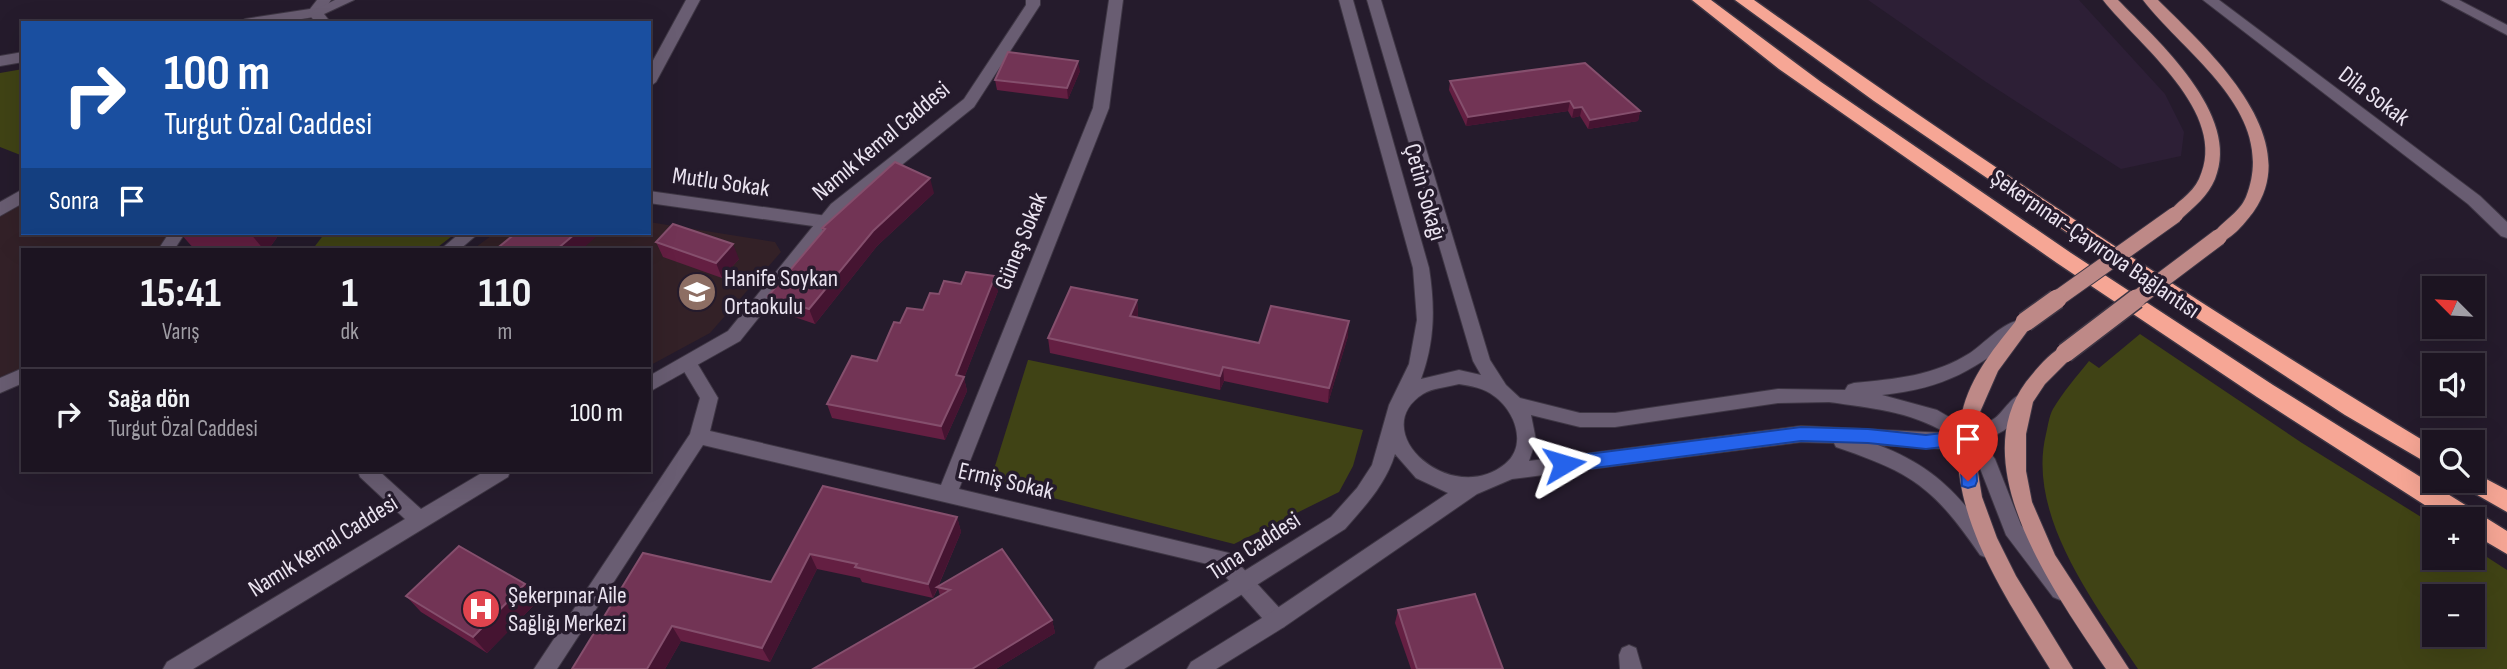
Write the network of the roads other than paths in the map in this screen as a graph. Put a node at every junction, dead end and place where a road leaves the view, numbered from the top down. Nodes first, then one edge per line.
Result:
1 (324, 0) edge
2 (347, 0) edge
3 (693, 0) edge
4 (1033, 0) edge
5 (1115, 0) edge
6 (1346, 0) edge
7 (1374, 0) edge
8 (1700, 0) edge
9 (1743, 0) edge
10 (2110, 0) edge
11 (2150, 0) edge
12 (2210, 0) edge
13 (2448, 0) edge
14 (319, 18) edge
15 (275, 21) edge
16 (2507, 32) edge
17 (21, 57) edge
18 (0, 61) edge
19 (651, 78) edge
20 (21, 196) edge
21 (651, 197) edge
22 (0, 210) edge
23 (827, 222) junction
24 (2507, 232) edge
25 (468, 235) edge
26 (451, 248) edge
27 (2025, 322) junction
28 (688, 363) junction
29 (21, 376) edge
30 (651, 384) edge
31 (0, 386) edge
32 (1500, 390) junction
33 (1801, 395) junction
34 (1404, 397) junction
35 (2026, 398) junction
36 (1516, 404) junction
37 (1393, 430) junction
38 (699, 436) junction
39 (1967, 437) junction
40 (1773, 439) junction
41 (2422, 451) edge
42 (1511, 471) junction
43 (368, 472) edge
44 (499, 472) edge
45 (1472, 485) junction
46 (2485, 488) edge
47 (947, 494) junction
48 (2507, 502) edge
49 (2449, 507) edge
50 (418, 519) junction
51 (2485, 530) edge
52 (2507, 544) edge
53 (1244, 584) junction
54 (2014, 590) junction
55 (1277, 620) junction
56 (2087, 623) junction
57 (174, 669) edge
58 (545, 669) edge
59 (1105, 669) edge
60 (1198, 669) edge
61 (2062, 669) edge
62 (2118, 669) edge

1 - 14 street
2 - 14 street
3 - 19 street
4 - 23 street, Namık Kemal Caddesi
5 - 47 street, Güneş Sokak
6 - 34 street, Çetin Sokağı
7 - 32 street
8 - 49 highway, Şekerpınar-Çayırova Bağlantısı
9 - 41 highway, Şekerpınar-Çayırova Bağlantısı
10 - 27 main road, bridge
11 - 35 main road, bridge
12 - 24 street, Dila Sokak
13 - 16 street
14 - 15 street
17 - 18 street
20 - 22 street
21 - 23 street, Mutlu Sokak
23 - 28 street, Namık Kemal Caddesi
25 - 26 street
27 - 33 street
27 - 39 main road
28 - 30 street, Namık Kemal Caddesi
28 - 38 street
29 - 31 street
32 - 34 street
32 - 36 street
33 - 36 street
33 - 39 street
34 - 37 street
35 - 39 street
35 - 56 main road
36 - 42 street
37 - 45 street
37 - 53 street, Tuna Caddesi
38 - 47 street, Ermiş Sokak
38 - 58 street
39 - 40 street
39 - 54 main road
39 - 56 street
40 - 42 street
40 - 54 street
42 - 45 street
43 - 50 street
44 - 50 street, Namık Kemal Caddesi
45 - 55 street
46 - 48 highway
47 - 53 street, Ermiş Sokak
50 - 57 street, Namık Kemal Caddesi
51 - 52 highway, Şekerpınar-Çayırova Bağlantısı
53 - 55 street, Ermiş Sokak
53 - 59 street, Tuna Caddesi
54 - 61 main road
55 - 60 street
56 - 62 main road

